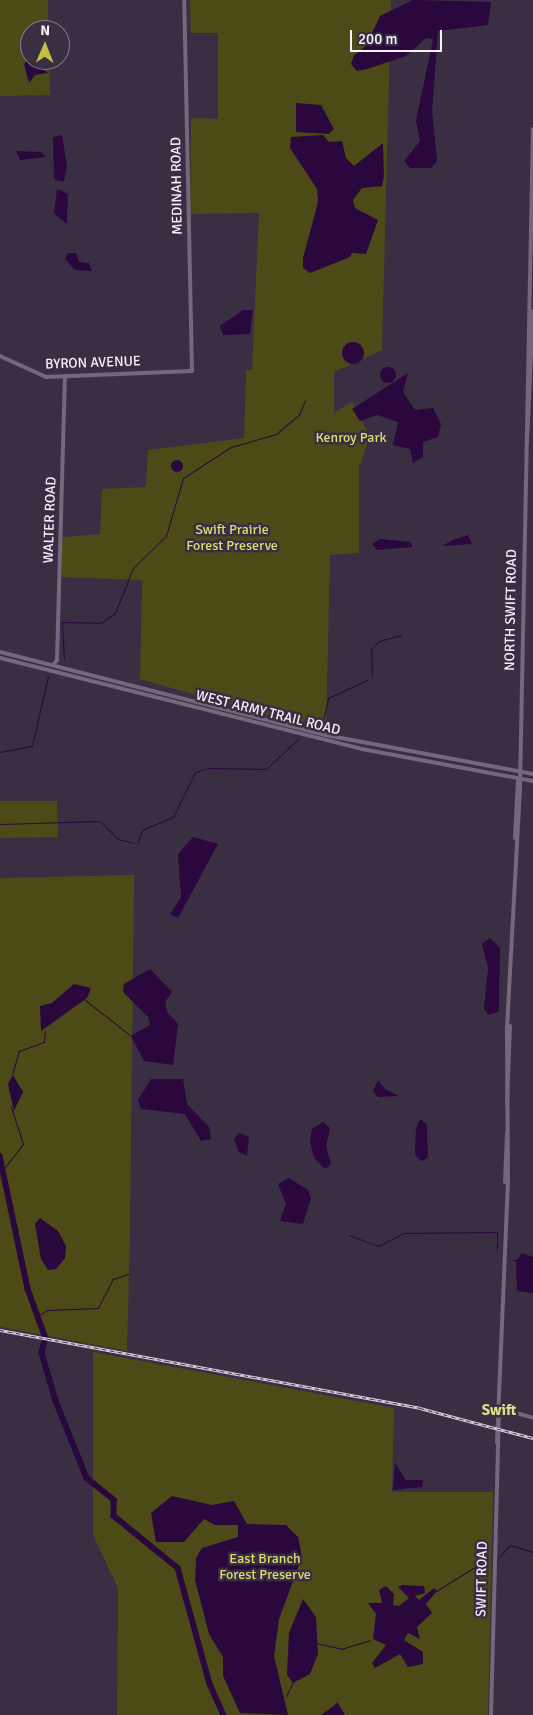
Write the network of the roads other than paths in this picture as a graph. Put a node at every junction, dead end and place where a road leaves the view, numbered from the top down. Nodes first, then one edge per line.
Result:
1 (184, 0) edge
2 (533, 129) edge
3 (533, 311) edge
4 (0, 356) edge
5 (191, 372) joint
6 (65, 376) junction
7 (527, 442) junction
8 (0, 652) edge
9 (0, 658) edge
10 (54, 664) junction
11 (47, 668) junction
12 (518, 771) junction
13 (533, 774) edge
14 (518, 778) junction
15 (533, 781) edge
16 (505, 1182) joint
17 (499, 1408) junction
18 (533, 1418) edge
19 (491, 1715) edge

1 - 5 street, MEDINAH ROAD
2 - 7 street, NORTH SWIFT ROAD
3 - 7 street, NORTH SWIFT ROAD
4 - 6 street, BYRON AVENUE
5 - 6 street, BYRON AVENUE
6 - 10 street, WALTER ROAD
7 - 12 street, NORTH SWIFT ROAD
8 - 10 street, WEST ARMY TRAIL ROAD
9 - 11 street, WEST ARMY TRAIL ROAD
10 - 11 street
10 - 12 street, WEST ARMY TRAIL ROAD
11 - 14 street, WEST ARMY TRAIL ROAD
12 - 13 street, WEST ARMY TRAIL ROAD
12 - 14 street, NORTH SWIFT ROAD
14 - 15 street, WEST ARMY TRAIL ROAD
14 - 16 street, NORTH SWIFT ROAD
16 - 17 street, SWIFT ROAD
17 - 18 street
17 - 19 street, SWIFT ROAD

